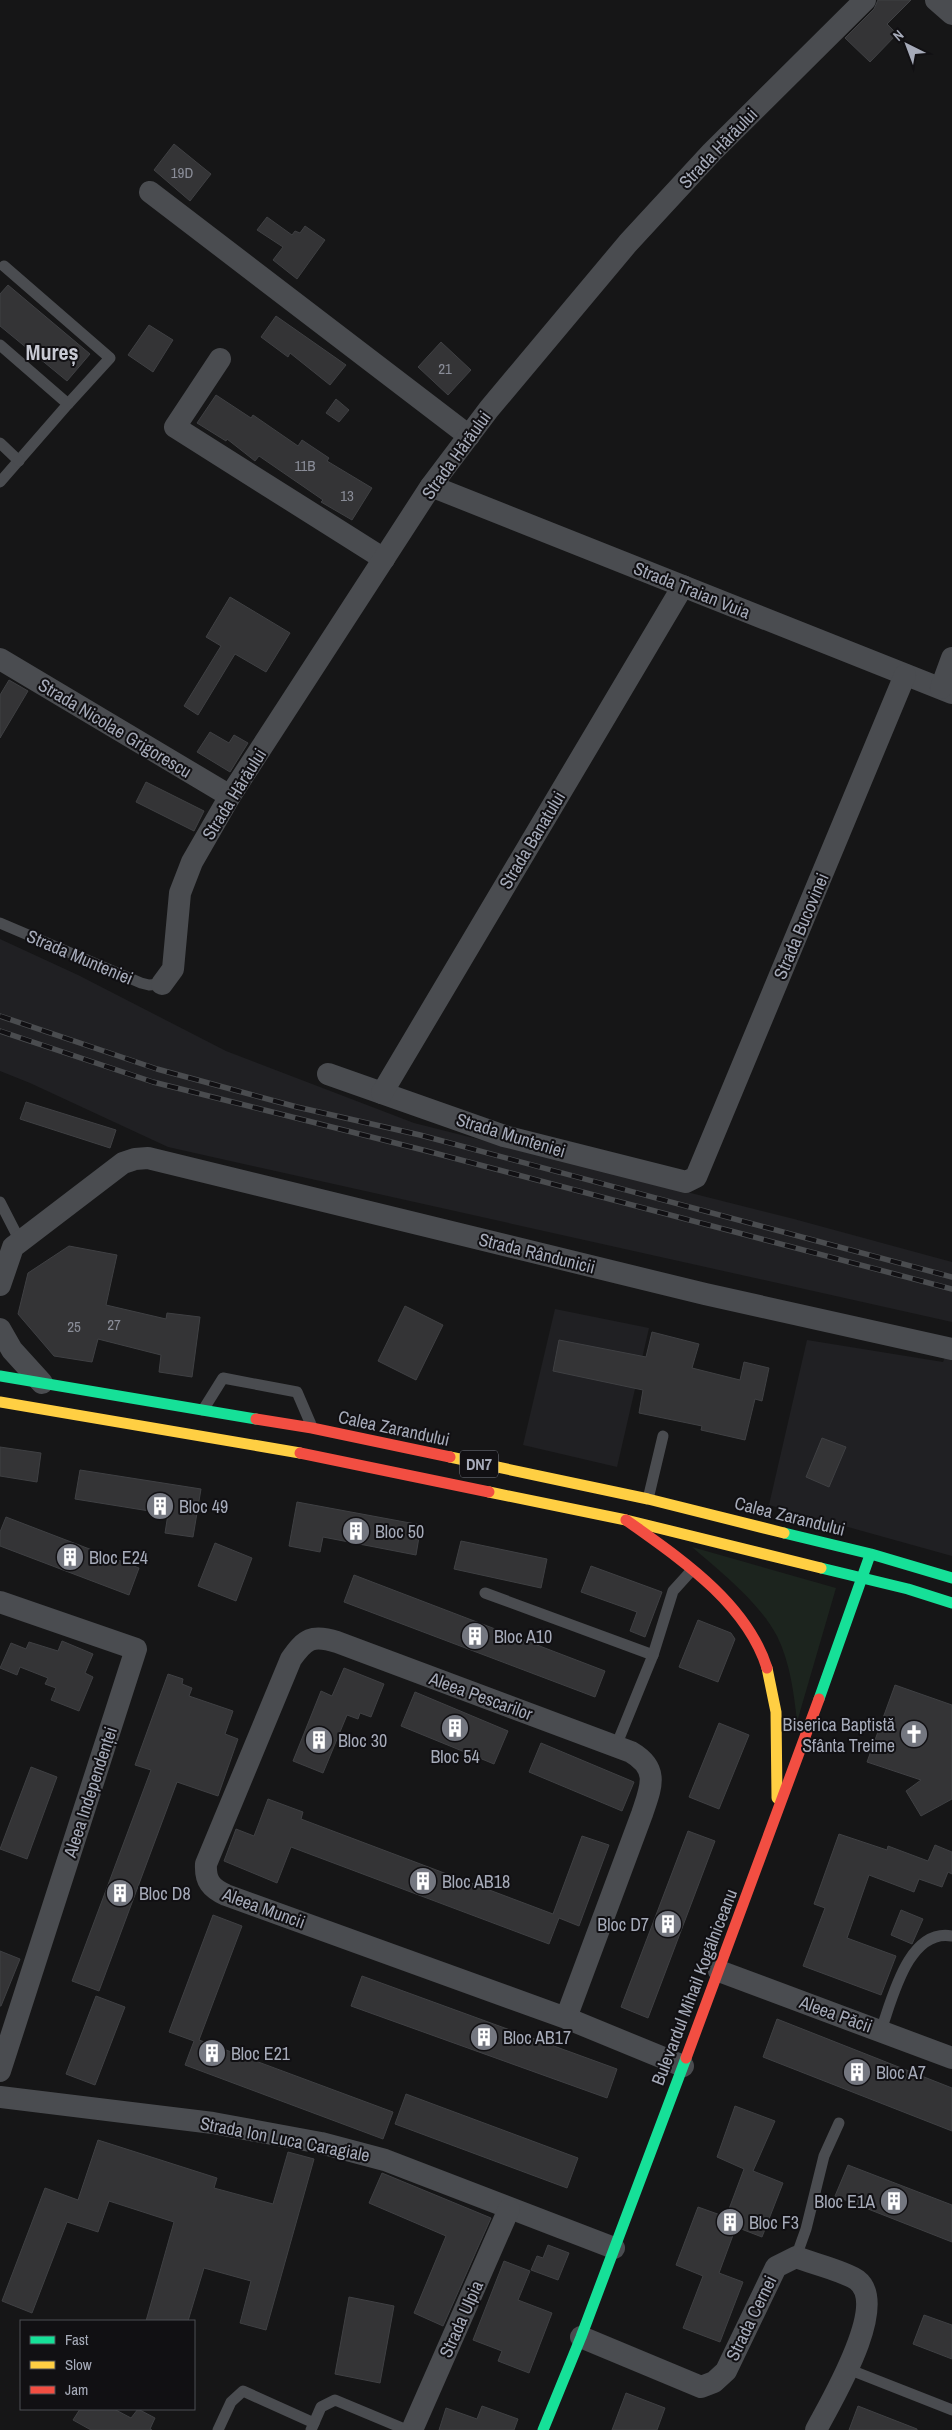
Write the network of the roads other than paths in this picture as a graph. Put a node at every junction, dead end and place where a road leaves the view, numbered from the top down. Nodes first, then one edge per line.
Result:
1 (865, 0) edge
2 (936, 0) edge
3 (952, 14) edge
4 (150, 192) dead end
5 (1, 266) edge
6 (0, 345) edge
7 (220, 359) dead end
8 (68, 404) junction
9 (470, 436) junction
10 (0, 443) edge
11 (19, 460) junction
12 (0, 482) edge
13 (432, 486) junction
14 (384, 559) junction
15 (683, 586) junction
16 (952, 658) edge
17 (0, 659) edge
18 (906, 675) junction
19 (946, 690) edge
20 (230, 796) junction
21 (0, 923) edge
22 (162, 984) joint
23 (328, 1074) dead end
24 (382, 1093) junction
25 (696, 1177) joint
26 (0, 1202) edge
27 (20, 1241) junction
28 (0, 1285) edge
29 (0, 1329) edge
30 (952, 1348) edge
31 (0, 1376) edge
32 (42, 1383) junction
33 (0, 1402) edge
34 (203, 1410) junction
35 (312, 1428) junction
36 (663, 1436) dead end
37 (648, 1500) junction
38 (626, 1520) junction
39 (871, 1554) junction
40 (692, 1570) junction
41 (862, 1577) junction
42 (952, 1578) edge
43 (484, 1593) dead end
44 (0, 1602) edge
45 (952, 1603) edge
46 (302, 1644) joint
47 (653, 1655) junction
48 (616, 1746) junction
49 (778, 1814) junction
50 (952, 1936) edge
51 (719, 1970) junction
52 (566, 2018) junction
53 (881, 2030) junction
54 (952, 2058) edge
55 (682, 2066) junction
56 (0, 2071) edge
57 (0, 2097) edge
58 (839, 2123) dead end
59 (509, 2209) junction
60 (614, 2248) junction
61 (796, 2257) junction
62 (581, 2337) junction
63 (848, 2369) junction
64 (952, 2410) edge
65 (312, 2426) edge
66 (218, 2430) edge
67 (407, 2430) edge
68 (412, 2430) edge
69 (543, 2430) edge
70 (816, 2430) edge

1 - 9 street, Strada Hărăului
2 - 3 street
4 - 9 street
5 - 8 lane
6 - 8 lane
7 - 14 street
8 - 11 lane
9 - 13 street, Strada Hărăului
10 - 11 lane
11 - 12 lane
13 - 14 street, Strada Hărăului
13 - 15 street, Strada Traian Vuia
14 - 20 street, Strada Hărăului
15 - 18 street, Strada Traian Vuia
15 - 24 street, Strada Banatului
16 - 19 street
17 - 20 street, Strada Nicolae Grigorescu
18 - 19 street, Strada Traian Vuia
18 - 25 street, Strada Bucovinei
20 - 22 street, Strada Hărăului
21 - 22 lane, Strada Munteniei
23 - 24 street, Strada Munteniei
24 - 25 street, Strada Munteniei
26 - 27 lane
27 - 28 street
27 - 30 street, Strada Rândunicii
29 - 32 street
31 - 32 main road, Calea Zarandului / DN7
32 - 34 main road, Calea Zarandului / DN7
33 - 38 main road, DN7
34 - 35 main road, Calea Zarandului / DN7
34 - 35 lane
35 - 37 main road, Calea Zarandului / DN7
36 - 37 lane
37 - 39 main road, Calea Zarandului / DN7
38 - 40 main road
38 - 41 main road, DN7
39 - 41 main road, Bulevardul Mihail Kogălniceanu
39 - 42 main road, Calea Zarandului / DN7
40 - 47 lane
40 - 49 main road
41 - 45 main road, DN7
41 - 49 main road, Bulevardul Mihail Kogălniceanu
43 - 47 lane
44 - 56 street, Aleea Independenței
46 - 48 street, Aleea Pescarilor
46 - 52 street, Aleea Muncii
47 - 48 lane
48 - 52 street, Aleea Pescarilor
49 - 51 main road, Bulevardul Mihail Kogălniceanu
50 - 53 lane
51 - 53 street, Aleea Păcii
51 - 55 main road, Bulevardul Mihail Kogălniceanu
52 - 55 street, Aleea Muncii
53 - 54 street, Aleea Păcii
55 - 60 main road, Bulevardul Mihail Kogălniceanu
57 - 59 street, Strada Ion Luca Caragiale
58 - 61 lane
59 - 60 street, Strada Ion Luca Caragiale
59 - 68 street, Strada Ulpia
60 - 62 main road, Bulevardul Mihail Kogălniceanu
61 - 62 street, Strada Cernei
61 - 63 street
62 - 69 main road, Bulevardul Mihail Kogălniceanu
63 - 64 lane
63 - 70 street
65 - 66 lane
65 - 67 lane

